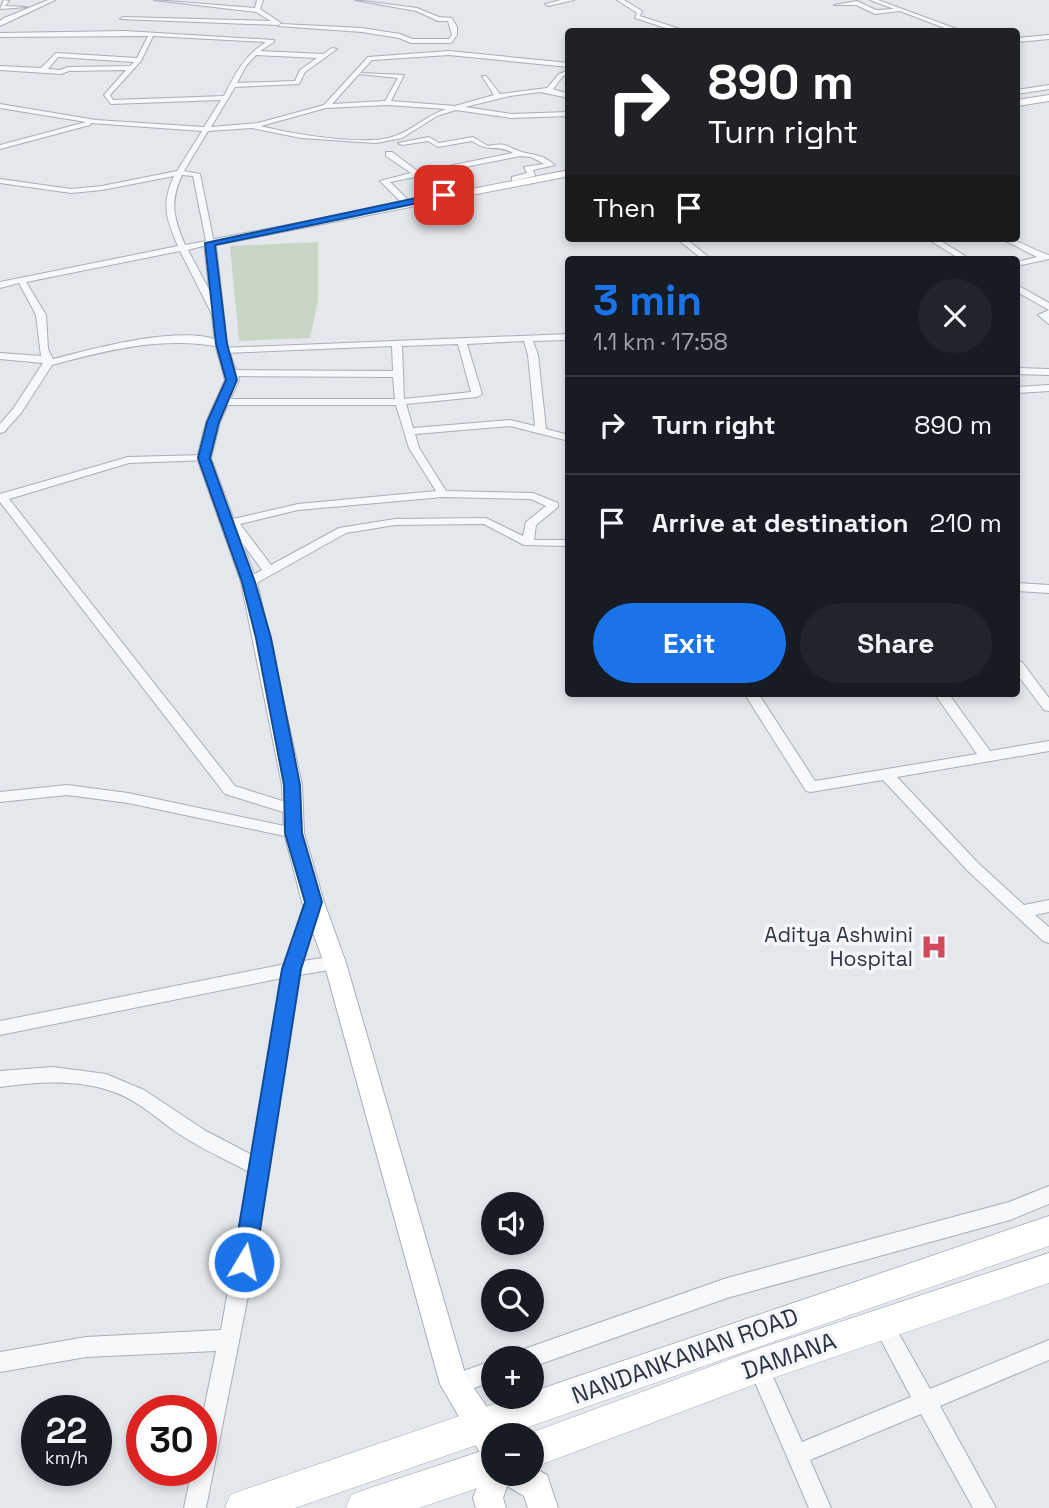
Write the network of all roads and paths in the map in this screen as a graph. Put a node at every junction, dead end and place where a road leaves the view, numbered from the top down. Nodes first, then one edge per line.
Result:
1 (23, 0) edge
2 (157, 0) edge
3 (260, 0) edge
4 (358, 0) edge
5 (571, 0) edge
6 (620, 0) edge
7 (745, 0) edge
8 (757, 0) edge
9 (873, 0) edge
10 (0, 1) edge
11 (6, 1) edge
12 (37, 1) edge
13 (51, 1) edge
14 (548, 4) dead end
15 (837, 5) dead end
16 (43, 6) junction
17 (257, 10) junction
18 (901, 10) junction
19 (123, 19) dead end
20 (0, 24) edge
21 (280, 25) junction
22 (671, 28) edge
23 (951, 28) edge
24 (0, 35) edge
25 (152, 35) junction
26 (1049, 37) edge
27 (1020, 40) edge
28 (272, 41) junction
29 (451, 41) junction
30 (334, 50) dead end
31 (254, 53) junction
32 (449, 53) junction
33 (325, 56) junction
34 (139, 60) junction
35 (0, 68) edge
36 (133, 68) junction
37 (565, 69) edge
38 (43, 70) junction
39 (565, 72) edge
40 (362, 74) dead end
41 (484, 77) dead end
42 (233, 85) junction
43 (1049, 88) edge
44 (550, 89) junction
45 (1020, 92) edge
46 (565, 96) edge
47 (499, 97) junction
48 (226, 98) junction
49 (1049, 98) edge
50 (111, 102) junction
51 (387, 103) junction
52 (1020, 103) edge
53 (0, 106) edge
54 (326, 106) junction
55 (454, 108) junction
56 (565, 114) edge
57 (96, 122) junction
58 (112, 123) junction
59 (250, 125) junction
60 (209, 129) junction
61 (402, 143) dead end
62 (0, 147) edge
63 (389, 154) dead end
64 (520, 155) junction
65 (181, 171) junction
66 (417, 174) junction
67 (565, 174) edge
68 (515, 179) dead end
69 (0, 181) edge
70 (406, 202) junction
71 (685, 242) edge
72 (938, 242) edge
73 (1012, 242) edge
74 (210, 243) junction
75 (183, 247) junction
76 (703, 256) edge
77 (962, 256) edge
78 (1049, 257) edge
79 (1020, 263) edge
80 (20, 280) junction
81 (0, 285) edge
82 (1020, 290) edge
83 (1049, 307) edge
84 (1049, 313) edge
85 (219, 318) junction
86 (1049, 321) edge
87 (565, 337) edge
88 (528, 339) junction
89 (462, 341) junction
90 (397, 343) junction
91 (223, 347) junction
92 (0, 356) edge
93 (48, 361) junction
94 (1020, 372) edge
95 (1049, 372) edge
96 (230, 373) junction
97 (397, 374) junction
98 (1049, 388) edge
99 (1020, 390) edge
100 (222, 402) junction
101 (401, 402) junction
102 (2, 426) edge
103 (409, 431) junction
104 (541, 432) junction
105 (565, 437) edge
106 (204, 458) junction
107 (443, 494) junction
108 (1, 498) edge
109 (565, 542) edge
110 (528, 543) junction
111 (269, 571) junction
112 (248, 582) junction
113 (1020, 587) edge
114 (1049, 589) edge
115 (1020, 669) edge
116 (754, 697) edge
117 (944, 697) edge
118 (1049, 707) edge
119 (1049, 746) edge
120 (988, 758) junction
121 (887, 775) junction
122 (0, 797) edge
123 (293, 821) junction
124 (313, 902) junction
125 (1049, 906) edge
126 (1022, 911) junction
127 (1049, 937) edge
128 (335, 963) junction
129 (292, 969) junction
130 (0, 1028) edge
131 (0, 1079) edge
132 (259, 1167) junction
133 (1049, 1195) edge
134 (1049, 1231) edge
135 (1049, 1268) edge
136 (883, 1325) junction
137 (229, 1340) junction
138 (1049, 1350) edge
139 (544, 1352) edge
140 (0, 1362) edge
141 (758, 1366) junction
142 (481, 1375) edge
143 (454, 1384) junction
144 (926, 1402) junction
145 (529, 1423) edge
146 (481, 1426) edge
147 (481, 1441) edge
148 (544, 1446) edge
149 (797, 1455) junction
150 (481, 1469) edge
151 (492, 1486) edge
152 (536, 1486) edge
153 (195, 1508) edge
154 (243, 1508) edge
155 (364, 1508) edge
156 (491, 1508) edge
157 (543, 1508) edge
158 (820, 1508) edge
159 (985, 1508) edge

1 - 11 street
2 - 17 street
3 - 17 street
4 - 29 street
5 - 14 street
6 - 22 street
7 - 8 street
9 - 18 street
10 - 11 street
11 - 16 street
12 - 13 street
13 - 16 street
15 - 18 street
16 - 20 street
17 - 21 street
18 - 23 street
19 - 21 street
21 - 28 street
21 - 29 street
24 - 25 street
25 - 28 street
25 - 34 street
26 - 27 street
28 - 31 street
29 - 32 street
30 - 33 street
31 - 33 street
31 - 42 street
32 - 37 street
32 - 54 street
33 - 42 street
34 - 36 street
34 - 38 street
35 - 38 street
36 - 38 street
36 - 50 street
39 - 44 street
40 - 51 street
41 - 47 street
42 - 48 street
43 - 45 street
44 - 46 street
44 - 47 street
47 - 55 street
48 - 50 street
48 - 60 street
49 - 52 street
50 - 58 street
51 - 54 street
51 - 55 street
53 - 57 street
54 - 59 street
55 - 56 street
55 - 59 street
57 - 58 street
57 - 62 street
58 - 60 street
59 - 60 street
60 - 65 street
61 - 64 street
63 - 66 street
64 - 66 street
64 - 68 street
65 - 69 street
65 - 74 street
65 - 75 street
66 - 70 street
67 - 70 street
70 - 74 street
71 - 76 street
72 - 77 street
73 - 78 street
74 - 75 street
74 - 85 street
75 - 80 street
75 - 85 street
78 - 79 street
80 - 81 street
80 - 93 street
82 - 83 street
84 - 86 street
85 - 91 street
87 - 88 street
88 - 89 street
88 - 104 street
89 - 90 street
89 - 101 street
90 - 91 street
90 - 97 street
91 - 93 street
91 - 96 street
92 - 93 street
93 - 102 street
94 - 95 street
96 - 97 street
96 - 100 street
97 - 101 street
98 - 99 street
100 - 101 street
100 - 106 street
101 - 103 street
103 - 104 street
103 - 107 street
104 - 105 street
106 - 108 street
106 - 112 street
107 - 110 street
107 - 111 street
108 - 123 street
109 - 110 street
110 - 111 street
111 - 112 street
112 - 123 street
113 - 114 street
115 - 118 street
116 - 121 street
117 - 120 street
119 - 120 street
120 - 121 street
121 - 126 street
122 - 123 street
123 - 124 street
124 - 128 street
124 - 129 street
125 - 126 street
126 - 127 street
128 - 129 street
128 - 143 street
129 - 130 street
129 - 132 street
131 - 132 street
132 - 137 street
133 - 139 street
134 - 145 main road, NANDANKANAN ROAD
135 - 136 main road, DAMANA
136 - 141 main road, DAMANA
136 - 144 street
137 - 140 street
137 - 153 street
138 - 144 street
141 - 148 main road, DAMANA
141 - 149 street
142 - 143 street
143 - 146 street
144 - 149 street
144 - 159 street
147 - 154 main road, NANDANKANAN ROAD
149 - 158 street
150 - 155 main road
151 - 156 street
152 - 157 street

